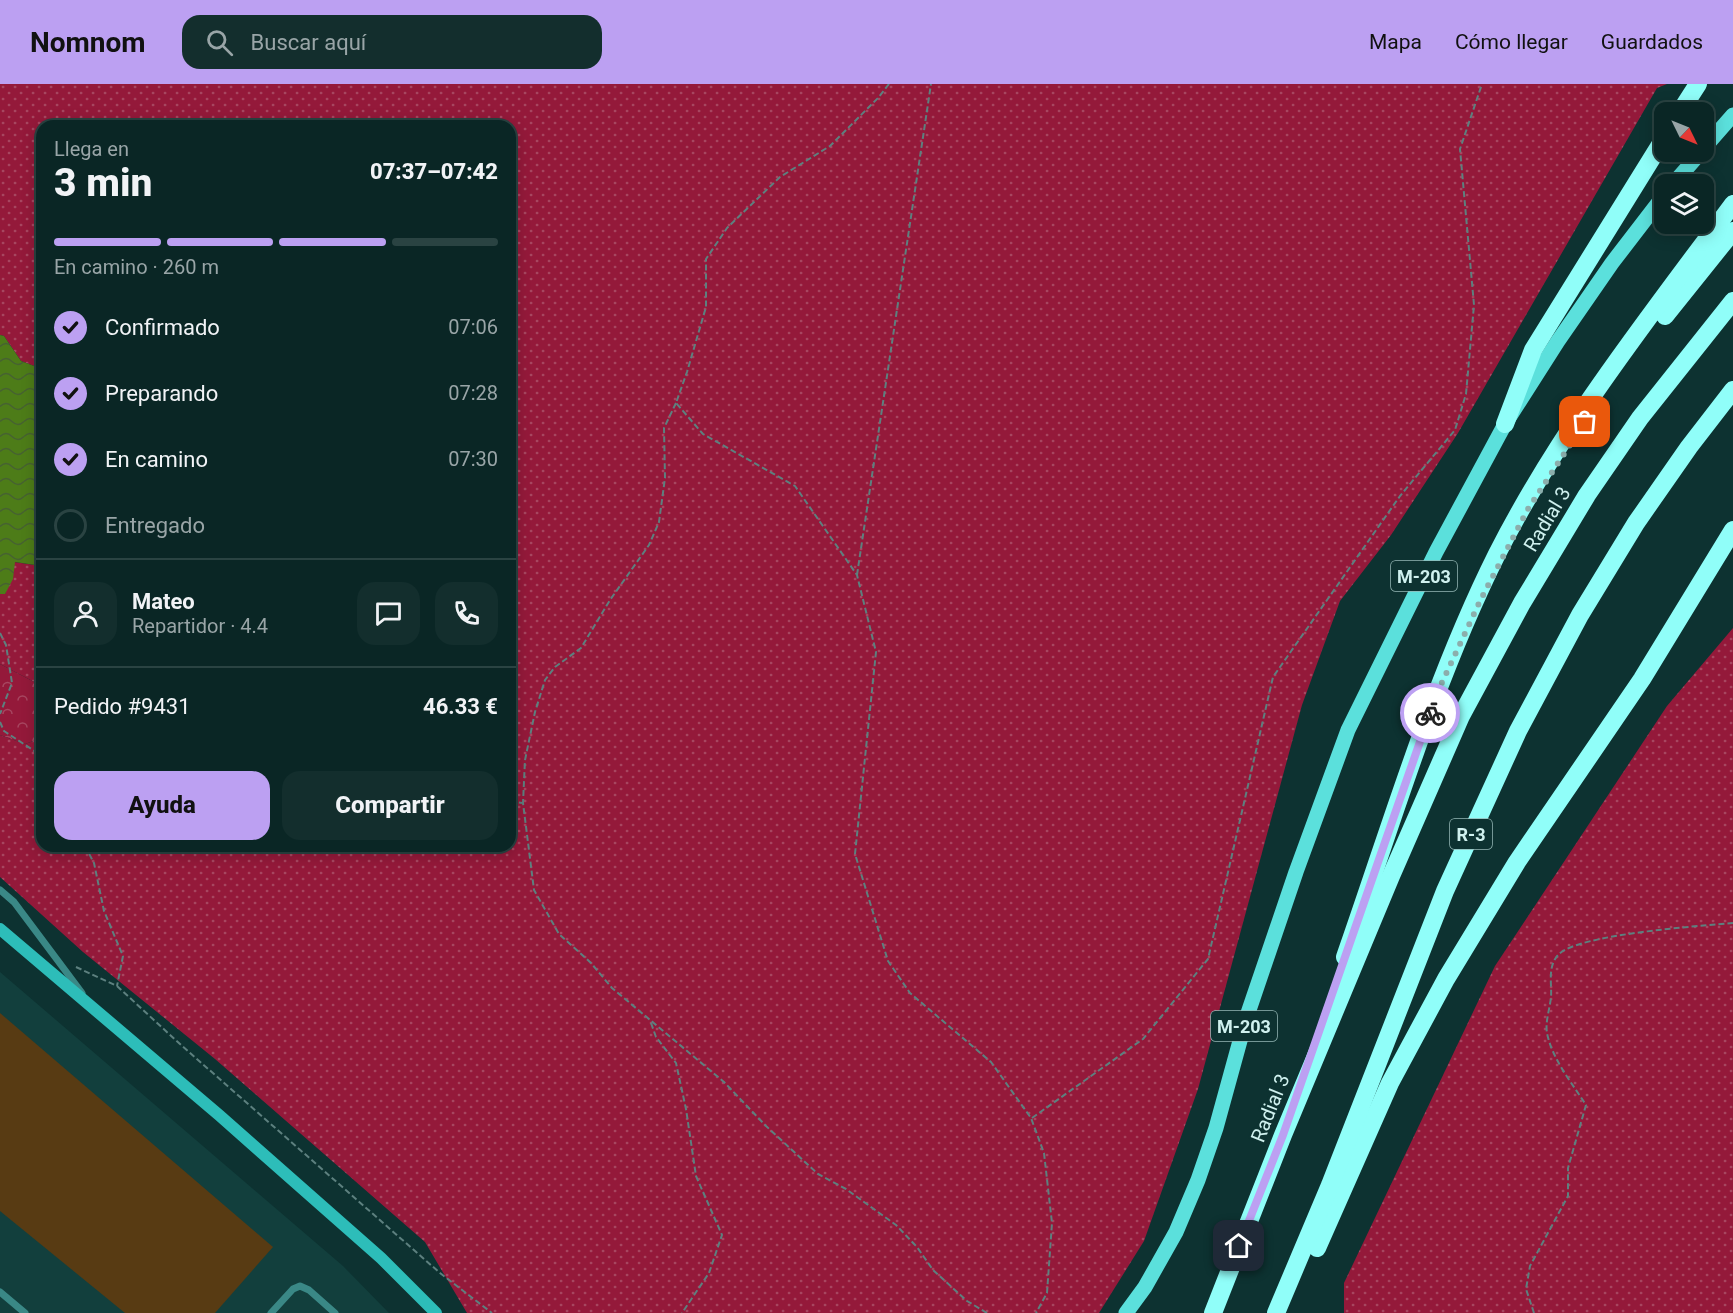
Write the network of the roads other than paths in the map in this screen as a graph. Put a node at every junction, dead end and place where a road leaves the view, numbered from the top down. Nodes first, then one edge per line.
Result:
1 (1698, 84) edge
2 (1686, 102) edge
3 (1733, 115) edge
4 (1714, 137) edge
5 (1654, 155) edge
6 (1692, 162) edge
7 (1682, 174) edge
8 (1733, 204) edge
9 (1654, 208) edge
10 (1733, 231) edge
11 (1733, 302) edge
12 (1733, 390) edge
13 (1505, 424) junction
14 (1733, 530) edge
15 (1733, 553) edge
16 (1642, 679) junction
17 (1439, 689) junction
18 (0, 890) edge
19 (0, 929) edge
20 (92, 1007) junction
21 (1283, 1135) junction
22 (0, 1292) edge
23 (26, 1313) edge
24 (271, 1313) edge
25 (335, 1313) edge
26 (436, 1313) edge
27 (1126, 1313) edge
28 (1213, 1313) edge
29 (1276, 1313) edge
30 (1288, 1313) edge

1 - 2 highway
3 - 4 main road
5 - 13 highway
6 - 7 main road
8 - 17 highway
9 - 13 main road, M-203
10 - 17 highway
11 - 21 highway, Radial 3
12 - 29 highway, R-3
13 - 27 main road, M-203
14 - 16 highway
15 - 16 highway
16 - 30 highway
17 - 21 highway
18 - 20 lane
19 - 20 main road
20 - 26 main road
21 - 28 highway, Radial 3
22 - 23 lane
24 - 25 lane

